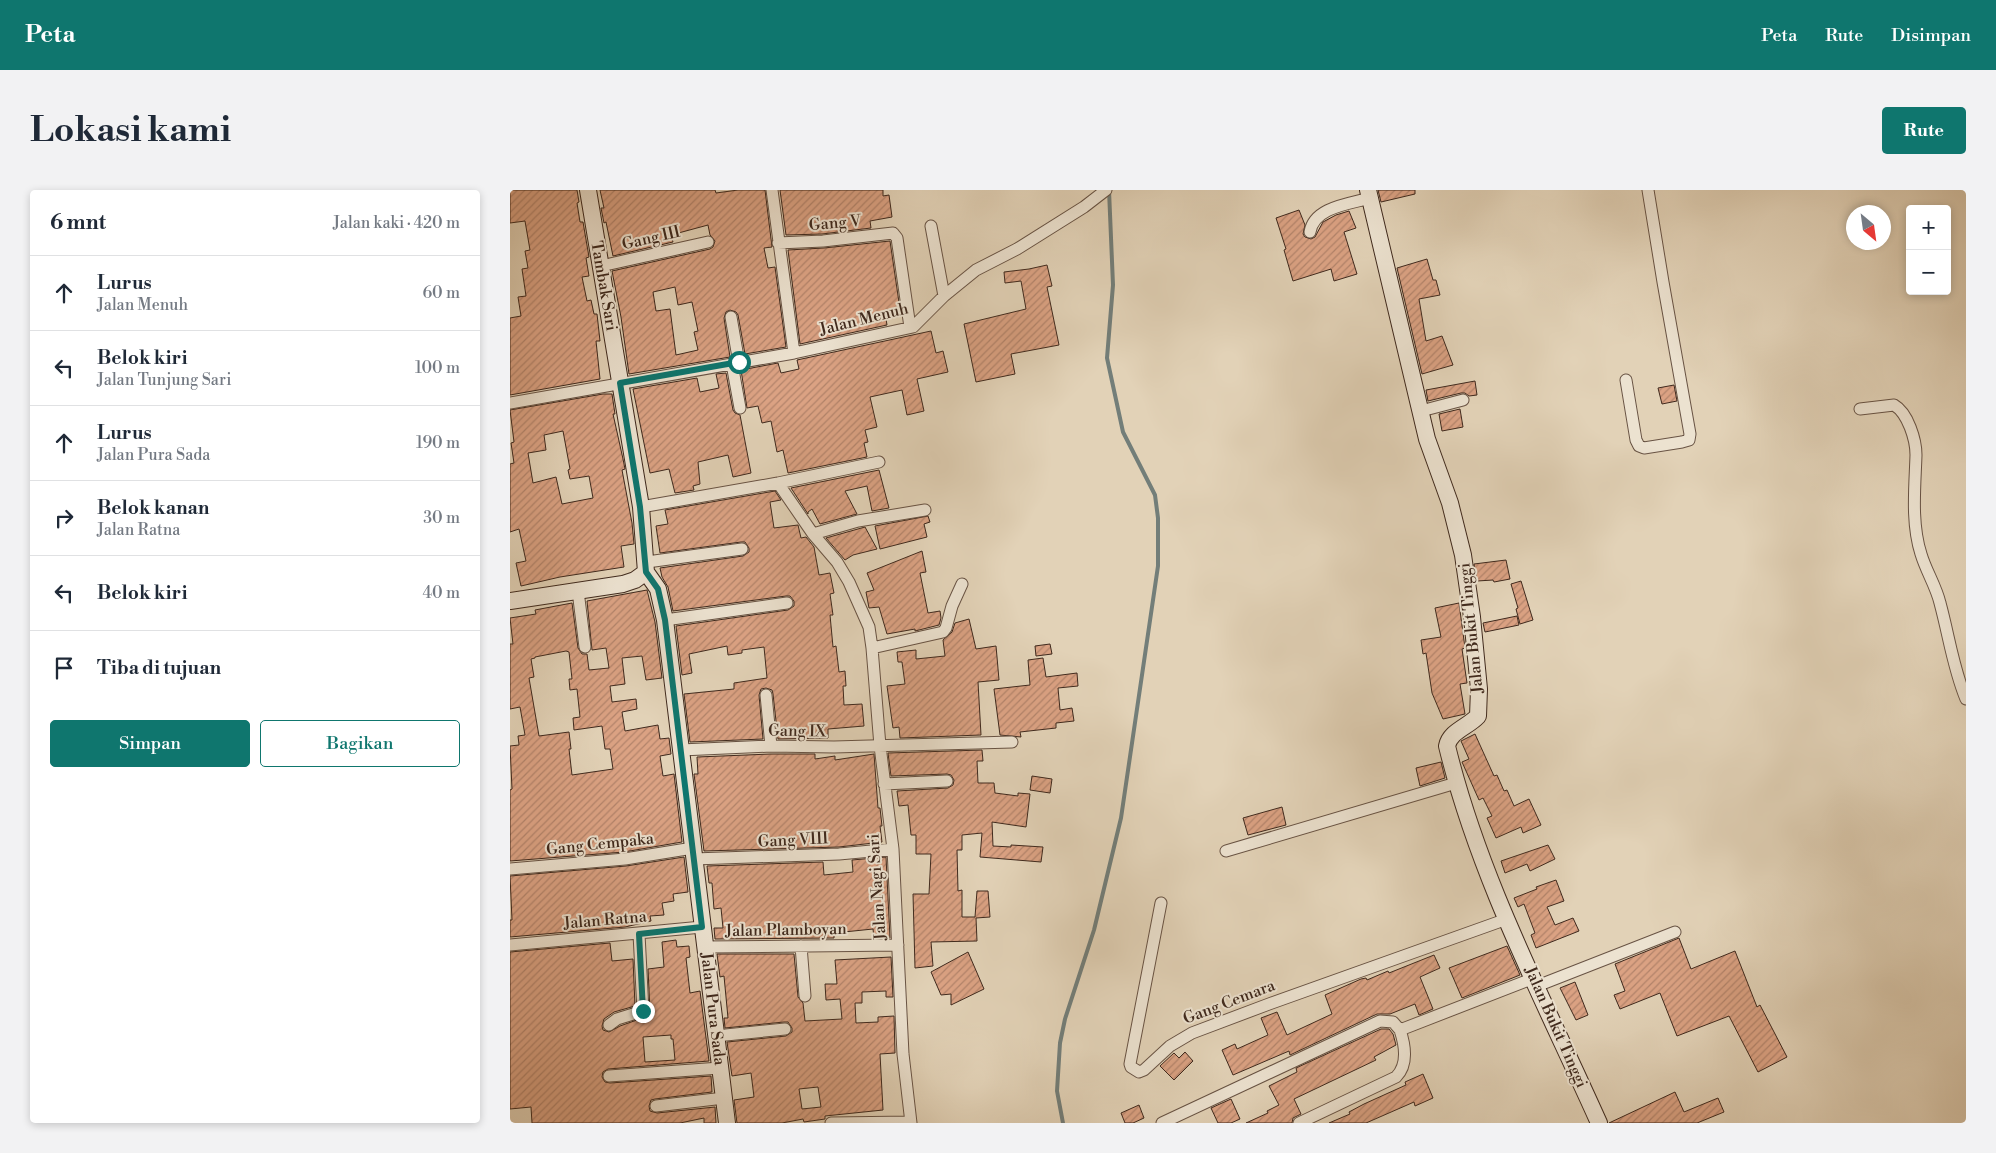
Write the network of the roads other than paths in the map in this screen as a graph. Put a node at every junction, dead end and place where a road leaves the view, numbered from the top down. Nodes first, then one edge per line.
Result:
1 (588, 190) edge
2 (772, 190) edge
3 (1106, 190) edge
4 (1648, 190) edge
5 (1368, 194) edge
6 (931, 226) dead end
7 (1310, 232) dead end
8 (708, 242) dead end
9 (778, 243) junction
10 (601, 266) junction
11 (944, 296) junction
12 (731, 317) dead end
13 (910, 327) junction
14 (794, 353) junction
15 (736, 363) junction
16 (1626, 380) dead end
17 (620, 383) junction
18 (1463, 400) dead end
19 (510, 403) edge
20 (740, 408) dead end
21 (1860, 409) dead end
22 (1421, 412) junction
23 (879, 462) dead end
24 (778, 483) junction
25 (640, 507) junction
26 (925, 510) dead end
27 (813, 534) junction
28 (742, 549) dead end
29 (647, 567) junction
30 (962, 584) dead end
31 (578, 591) junction
32 (510, 601) edge
33 (787, 603) dead end
34 (665, 620) junction
35 (585, 647) dead end
36 (872, 648) junction
37 (766, 695) dead end
38 (1966, 699) edge
39 (1012, 742) dead end
40 (771, 746) junction
41 (880, 746) junction
42 (685, 749) junction
43 (747, 752) dead end
44 (947, 781) dead end
45 (1456, 783) junction
46 (884, 784) junction
47 (893, 849) junction
48 (1226, 851) dead end
49 (694, 854) junction
50 (677, 858) dead end
51 (638, 861) dead end
52 (510, 869) edge
53 (1161, 903) dead end
54 (1507, 919) junction
55 (702, 927) junction
56 (1675, 932) dead end
57 (639, 934) junction
58 (510, 945) edge
59 (898, 945) junction
60 (801, 946) junction
61 (705, 947) junction
62 (1535, 982) junction
63 (805, 996) dead end
64 (609, 1025) dead end
65 (785, 1029) dead end
66 (1400, 1030) junction
67 (716, 1036) junction
68 (720, 1068) junction
69 (609, 1076) dead end
70 (724, 1098) junction
71 (656, 1106) dead end
72 (911, 1122) edge
73 (1595, 1122) edge
74 (727, 1123) edge
75 (831, 1123) edge
76 (1162, 1123) edge
77 (1299, 1123) edge

1 - 10 street, Tambak Sari
2 - 9 street
3 - 11 street, Jalan Menuh
4 - 16 street
5 - 7 street
5 - 22 street, Jalan Bukit Tinggi
6 - 11 street
8 - 10 street, Gang III
9 - 13 street, Gang V
9 - 14 street
10 - 17 street, Tambak Sari
11 - 13 street, Jalan Menuh
12 - 15 street
13 - 14 street, Jalan Menuh
14 - 15 street, Jalan Menuh
15 - 17 street, Jalan Menuh
15 - 20 street
17 - 19 street, Jalan Menuh
17 - 25 street, Tambak Sari
18 - 22 street
21 - 38 street
22 - 45 street, Jalan Bukit Tinggi
23 - 24 street
24 - 25 street
24 - 27 street, Jalan Nagi Sari
25 - 29 street, Tambak Sari
26 - 27 street
27 - 36 street, Jalan Nagi Sari
28 - 29 street
29 - 31 street
29 - 34 street, Jalan Pura Sada
30 - 36 street
31 - 32 street
31 - 35 street
33 - 34 street
34 - 42 street, Jalan Pura Sada
36 - 41 street, Jalan Nagi Sari
37 - 40 street
39 - 41 street, Gang IX
40 - 41 street, Gang IX
40 - 42 street, Gang IX
41 - 46 street, Jalan Nagi Sari
42 - 43 street, Gang IX
42 - 49 street, Jalan Pura Sada
44 - 46 street
45 - 48 street
45 - 54 street, Jalan Bukit Tinggi
46 - 47 street, Jalan Nagi Sari
47 - 49 street, Gang VIII
47 - 59 street, Jalan Nagi Sari
49 - 52 street, Gang Cempaka
49 - 55 street, Jalan Pura Sada
50 - 51 street, Gang Cempaka
53 - 54 street, Gang Cemara
54 - 62 street, Jalan Bukit Tinggi
55 - 57 street, Jalan Ratna
55 - 61 street, Jalan Pura Sada
56 - 62 street
57 - 58 street, Jalan Ratna
57 - 64 street
59 - 60 street, Jalan Plamboyan
59 - 72 street, Jalan Nagi Sari
60 - 61 street, Jalan Plamboyan
60 - 63 street
61 - 67 street, Jalan Pura Sada
62 - 66 street
62 - 73 street, Jalan Bukit Tinggi
65 - 67 street
66 - 76 street
66 - 77 street
67 - 68 street, Jalan Pura Sada
68 - 69 street
68 - 70 street, Jalan Pura Sada
70 - 71 street
70 - 74 street, Jalan Pura Sada
72 - 75 street

